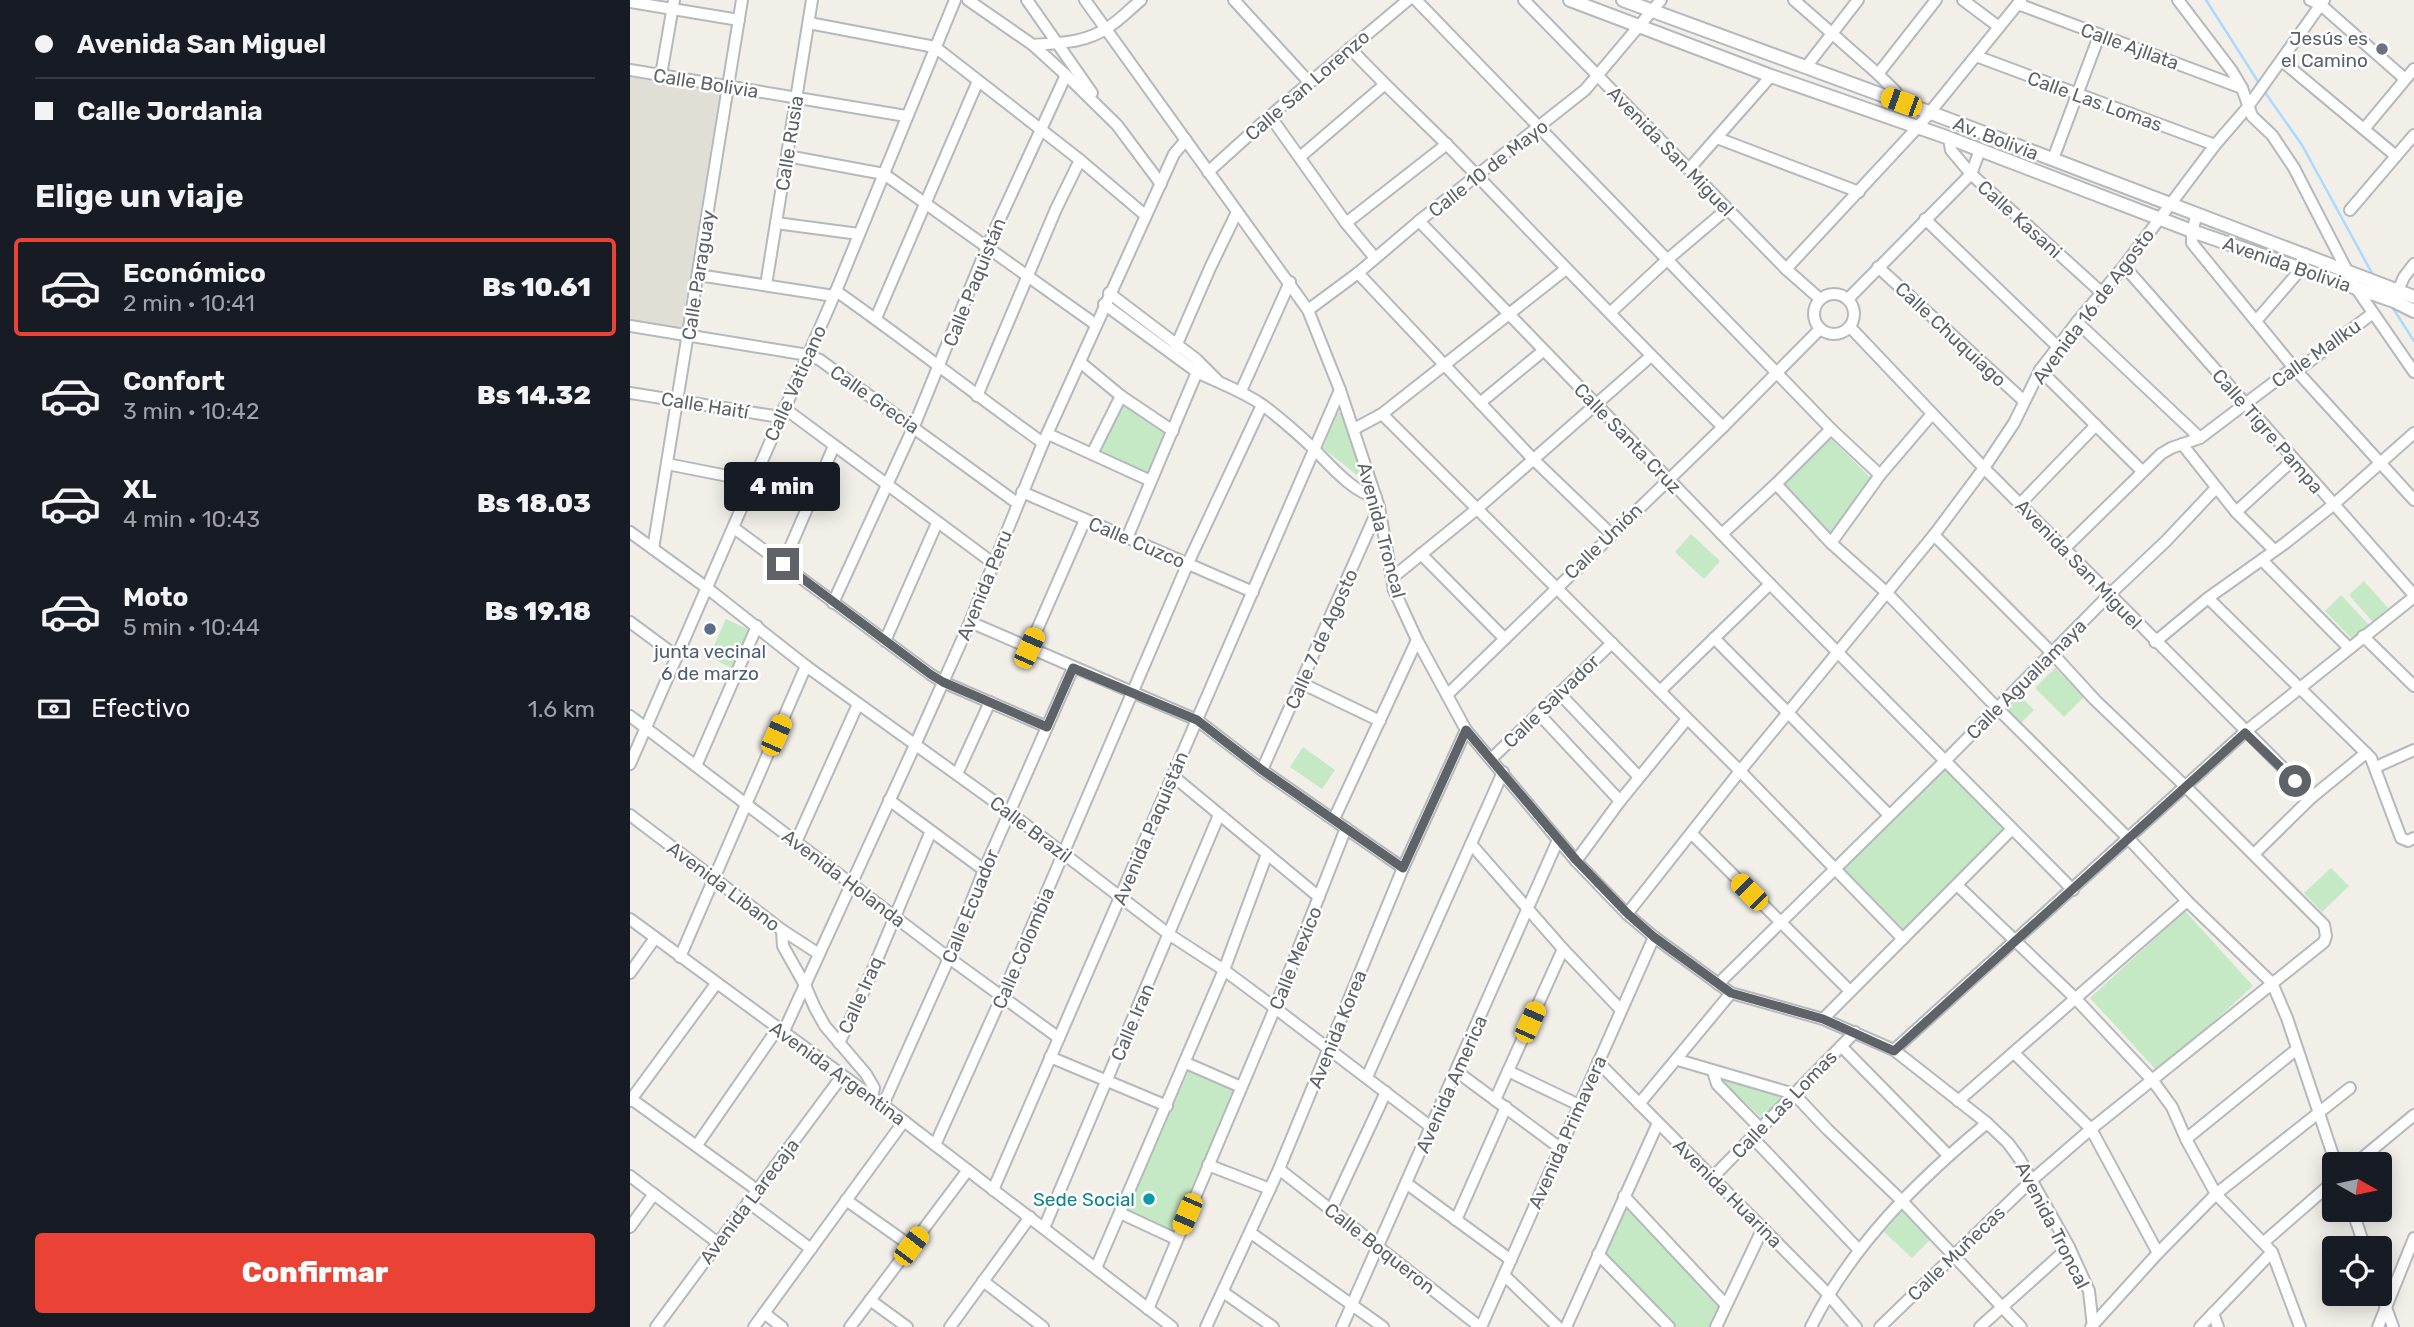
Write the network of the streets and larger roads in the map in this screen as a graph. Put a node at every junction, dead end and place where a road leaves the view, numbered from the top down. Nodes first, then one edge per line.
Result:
1 (742, 0) edge
2 (812, 0) edge
3 (955, 0) edge
4 (968, 0) edge
5 (1027, 0) edge
6 (1085, 0) edge
7 (1141, 0) edge
8 (1234, 0) edge
9 (1408, 0) edge
10 (1416, 0) edge
11 (1524, 0) edge
12 (1570, 0) edge
13 (1623, 0) edge
14 (1661, 0) edge
15 (1794, 0) edge
16 (1858, 0) edge
17 (1936, 0) edge
18 (1963, 0) edge
19 (2178, 0) edge
20 (2310, 0) edge
21 (630, 2) edge
22 (2019, 2) edge
23 (2323, 2) edge
24 (673, 4) edge
25 (1652, 10) junction
26 (739, 20) junction
27 (808, 23) junction
28 (1638, 27) junction
29 (1999, 27) junction
30 (1108, 28) junction
31 (1831, 34) junction
32 (2099, 36) junction
33 (1057, 43) junction
34 (1033, 45) junction
35 (935, 47) junction
36 (1350, 48) junction
37 (1976, 56) junction
38 (2282, 61) junction
39 (1806, 67) junction
40 (2414, 69) edge
41 (630, 70) edge
42 (1878, 74) junction
43 (661, 75) junction
44 (1066, 75) junction
45 (1771, 76) junction
46 (1598, 77) junction
47 (2405, 79) junction
48 (978, 80) junction
49 (1309, 82) junction
50 (1384, 85) junction
51 (729, 86) junction
52 (2242, 88) junction
53 (2077, 95) junction
54 (796, 97) junction
55 (1901, 102) junction
56 (2247, 108) junction
57 (1106, 113) junction
58 (1930, 113) junction
59 (906, 116) junction
60 (1270, 116) junction
61 (1918, 127) junction
62 (1540, 128) junction
63 (1040, 129) junction
64 (2364, 129) junction
65 (2414, 135) edge
66 (1717, 138) junction
67 (1949, 138) junction
68 (1186, 140) junction
69 (1447, 144) junction
70 (2215, 145) junction
71 (1980, 150) junction
72 (787, 156) junction
73 (2396, 156) junction
74 (1300, 157) junction
75 (2053, 159) junction
76 (1080, 160) junction
77 (1689, 169) junction
78 (1208, 172) junction
79 (884, 174) junction
80 (1971, 174) junction
81 (1477, 175) junction
82 (1161, 184) junction
83 (1859, 192) junction
84 (924, 203) junction
85 (2171, 204) junction
86 (1727, 209) junction
87 (2350, 210) dead end
88 (1237, 212) junction
89 (2197, 214) junction
90 (1145, 215) junction
91 (2160, 218) junction
92 (1925, 219) junction
93 (1419, 221) junction
94 (776, 223) junction
95 (1346, 223) junction
96 (2192, 231) junction
97 (859, 234) junction
98 (987, 247) junction
99 (2305, 254) junction
100 (1375, 258) junction
101 (1668, 260) junction
102 (2414, 264) edge
103 (2124, 266) junction
104 (1878, 267) junction
105 (2299, 268) junction
106 (1566, 269) junction
107 (1786, 269) junction
108 (1358, 273) junction
109 (2348, 273) junction
110 (698, 275) junction
111 (1028, 277) junction
112 (1290, 282) junction
113 (2362, 284) junction
114 (766, 285) junction
115 (835, 293) junction
116 (2102, 293) junction
117 (2393, 293) junction
118 (2414, 297) edge
119 (1107, 299) junction
120 (1820, 299) junction
121 (1848, 299) junction
122 (1308, 310) junction
123 (2414, 311) edge
124 (1610, 313) junction
125 (2373, 313) junction
126 (1508, 315) junction
127 (876, 318) junction
128 (2077, 321) junction
129 (2256, 321) junction
130 (1095, 324) junction
131 (630, 326) edge
132 (1850, 327) junction
133 (1820, 328) junction
134 (688, 335) junction
135 (2058, 347) junction
136 (1175, 349) junction
137 (1543, 351) junction
138 (807, 355) junction
139 (1651, 356) junction
140 (1080, 362) junction
141 (940, 365) junction
142 (1444, 365) junction
143 (2294, 368) junction
144 (2040, 370) junction
145 (1197, 372) junction
146 (1776, 372) junction
147 (2414, 372) edge
148 (1219, 382) junction
149 (1340, 390) junction
150 (1241, 391) junction
151 (630, 393) edge
152 (977, 396) junction
153 (1121, 396) junction
154 (677, 401) junction
155 (2024, 401) junction
156 (1480, 403) junction
157 (1595, 404) junction
158 (1262, 405) junction
159 (2245, 405) junction
160 (782, 413) junction
161 (1382, 414) junction
162 (1932, 414) junction
163 (2096, 425) junction
164 (914, 426) junction
165 (1723, 426) junction
166 (1354, 429) junction
167 (1831, 429) junction
168 (1173, 431) junction
169 (2414, 433) edge
170 (2200, 438) junction
171 (1045, 439) junction
172 (2182, 444) junction
173 (834, 446) junction
174 (1314, 449) junction
175 (1092, 454) junction
176 (1533, 459) junction
177 (2293, 460) junction
178 (2380, 461) junction
179 (667, 464) junction
180 (1984, 468) junction
181 (2142, 471) junction
182 (1880, 475) junction
183 (1667, 479) junction
184 (753, 481) junction
185 (1152, 481) junction
186 (888, 484) junction
187 (1776, 484) junction
188 (2216, 488) junction
189 (1022, 492) junction
190 (2414, 500) edge
191 (1377, 502) junction
192 (1017, 503) junction
193 (2020, 504) junction
194 (2333, 505) junction
195 (1478, 508) junction
196 (2235, 512) junction
197 (1085, 520) junction
198 (937, 523) junction
199 (733, 528) junction
200 (630, 532) edge
201 (1611, 534) junction
202 (1722, 534) junction
203 (1934, 535) junction
204 (1127, 538) junction
205 (1831, 542) junction
206 (653, 549) junction
207 (2064, 549) junction
208 (2273, 550) junction
209 (1421, 554) junction
210 (2262, 560) junction
211 (1188, 563) junction
212 (783, 564) junction
213 (993, 564) junction
214 (1392, 578) junction
215 (1770, 584) junction
216 (1557, 586) junction
217 (707, 588) junction
218 (1253, 592) junction
219 (1887, 593) junction
220 (2109, 595) junction
221 (2414, 596) edge
222 (2208, 598) junction
223 (833, 603) junction
224 (630, 622) edge
225 (970, 622) junction
226 (757, 626) junction
227 (2363, 636) junction
228 (1714, 638) junction
229 (1505, 639) junction
230 (1417, 640) junction
231 (884, 641) junction
232 (2155, 642) junction
233 (1612, 643) junction
234 (1029, 648) junction
235 (2349, 648) junction
236 (2052, 653) junction
237 (1839, 654) junction
238 (676, 656) junction
239 (806, 666) junction
240 (1073, 668) junction
241 (943, 682) junction
242 (1301, 683) junction
243 (2414, 686) edge
244 (2300, 687) junction
245 (1660, 691) junction
246 (1133, 692) junction
247 (1559, 693) junction
248 (1447, 695) junction
249 (989, 702) junction
250 (858, 704) junction
251 (1997, 708) junction
252 (1538, 713) junction
253 (1789, 714) junction
254 (630, 716) edge
255 (1687, 719) junction
256 (1197, 720) junction
257 (1380, 721) junction
258 (645, 727) junction
259 (1047, 727) junction
260 (1466, 730) junction
261 (2245, 733) junction
262 (915, 745) junction
263 (2414, 750) edge
264 (2365, 753) junction
265 (1491, 759) junction
266 (1945, 761) junction
267 (630, 764) edge
268 (696, 766) junction
269 (2376, 767) junction
270 (1262, 770) junction
271 (1741, 771) junction
272 (1503, 772) junction
273 (957, 774) junction
274 (1172, 776) junction
275 (1639, 777) junction
276 (2186, 787) junction
277 (2312, 797) junction
278 (889, 800) junction
279 (1620, 801) junction
280 (746, 804) junction
281 (1009, 812) junction
282 (630, 815) edge
283 (1219, 815) junction
284 (1889, 816) junction
285 (1334, 819) junction
286 (1346, 828) junction
287 (2012, 829) junction
288 (931, 831) junction
289 (1692, 834) junction
290 (2414, 838) edge
291 (2129, 839) junction
292 (1558, 840) junction
293 (796, 842) junction
294 (1471, 844) junction
295 (1064, 853) junction
296 (1267, 854) junction
297 (2254, 854) junction
298 (1576, 860) junction
299 (1834, 867) junction
300 (1403, 868) junction
301 (984, 870) junction
302 (714, 878) junction
303 (852, 884) junction
304 (1957, 885) junction
305 (2073, 890) junction
306 (1120, 896) junction
307 (1319, 897) junction
308 (2187, 901) junction
309 (1528, 909) junction
310 (1628, 914) junction
311 (895, 916) junction
312 (630, 919) edge
313 (1779, 922) junction
314 (782, 930) junction
315 (1170, 934) junction
316 (1654, 937) junction
317 (655, 938) junction
318 (1903, 939) junction
319 (2015, 942) junction
320 (1563, 949) junction
321 (819, 954) junction
322 (680, 957) junction
323 (949, 958) junction
324 (1224, 970) junction
325 (630, 973) edge
326 (2272, 983) junction
327 (716, 984) junction
328 (1718, 984) junction
329 (805, 985) junction
330 (1850, 991) junction
331 (1731, 993) junction
332 (1002, 996) junction
333 (2075, 998) junction
334 (1275, 1008) junction
335 (1621, 1010) junction
336 (1823, 1019) junction
337 (780, 1031) junction
338 (1855, 1032) junction
339 (1059, 1038) junction
340 (839, 1043) junction
341 (1841, 1046) junction
342 (1330, 1048) junction
343 (2297, 1049) junction
344 (1894, 1051) junction
345 (2014, 1052) junction
346 (1050, 1057) junction
347 (1678, 1060) junction
348 (1598, 1062) junction
349 (1185, 1063) junction
350 (1713, 1070) junction
351 (1456, 1071) junction
352 (1508, 1071) junction
353 (842, 1076) junction
354 (1367, 1077) junction
355 (1107, 1081) junction
356 (2153, 1081) junction
357 (1241, 1087) junction
358 (2350, 1088) dead end
359 (1386, 1092) junction
360 (1794, 1094) junction
361 (872, 1097) junction
362 (631, 1099) edge
363 (1495, 1100) junction
364 (1958, 1101) junction
365 (1639, 1104) junction
366 (883, 1105) junction
367 (1579, 1105) junction
368 (1167, 1106) junction
369 (1506, 1107) junction
370 (2318, 1114) junction
371 (2414, 1115) edge
372 (904, 1121) junction
373 (1658, 1123) junction
374 (1987, 1123) junction
375 (1432, 1127) junction
376 (1760, 1128) junction
377 (2091, 1129) junction
378 (1752, 1138) junction
379 (2186, 1139) junction
380 (697, 1145) junction
381 (936, 1145) junction
382 (1560, 1148) junction
383 (2332, 1152) edge
384 (2369, 1152) edge
385 (1948, 1155) junction
386 (1208, 1164) junction
387 (1279, 1169) junction
388 (968, 1170) junction
389 (630, 1176) edge
390 (1713, 1177) junction
391 (2032, 1180) junction
392 (1406, 1184) junction
393 (1270, 1189) junction
394 (757, 1190) junction
395 (993, 1190) junction
396 (2322, 1191) edge
397 (654, 1194) junction
398 (2216, 1194) junction
399 (1624, 1196) junction
400 (846, 1200) junction
401 (1901, 1200) junction
402 (748, 1202) junction
403 (1331, 1210) junction
404 (1120, 1213) junction
405 (1030, 1217) junction
406 (1456, 1220) junction
407 (630, 1227) edge
408 (1044, 1228) junction
409 (1763, 1228) junction
410 (1251, 1233) junction
411 (2414, 1238) edge
412 (1176, 1240) junction
413 (2264, 1242) junction
414 (718, 1243) junction
415 (911, 1246) junction
416 (1377, 1246) junction
417 (2069, 1247) junction
418 (811, 1249) junction
419 (1859, 1250) junction
420 (2272, 1252) junction
421 (2158, 1253) junction
422 (1598, 1254) junction
423 (1952, 1255) junction
424 (1511, 1260) junction
425 (1096, 1268) junction
426 (1505, 1276) junction
427 (983, 1281) junction
428 (1223, 1292) junction
429 (1828, 1294) junction
430 (870, 1300) junction
431 (1352, 1305) junction
432 (1726, 1305) junction
433 (2001, 1307) junction
434 (2386, 1308) junction
435 (1148, 1309) junction
436 (764, 1313) junction
437 (2213, 1313) junction
438 (2092, 1326) edge
439 (656, 1327) edge
440 (754, 1327) edge
441 (782, 1327) edge
442 (850, 1327) edge
443 (907, 1327) edge
444 (950, 1327) edge
445 (1043, 1327) edge
446 (1172, 1327) edge
447 (1206, 1327) edge
448 (1273, 1327) edge
449 (1342, 1327) edge
450 (1383, 1327) edge
451 (1481, 1327) edge
452 (1558, 1327) edge
453 (1566, 1327) edge
454 (1669, 1327) edge
455 (1716, 1327) edge
456 (1811, 1327) edge
457 (1856, 1327) edge
458 (1880, 1327) edge
459 (1980, 1327) edge
460 (2021, 1327) edge
461 (2200, 1327) edge
462 (2218, 1327) edge
463 (2301, 1327) edge
464 (2378, 1327) edge
465 (2393, 1327) edge

1 - 26 street, Calle Paraguay
2 - 27 street, Calle Rusia
3 - 35 street, Calle Vaticano
4 - 34 street
5 - 33 street
6 - 30 street, Avenida Troncal
7 - 30 street
8 - 49 street
9 - 36 street, Calle San Lorenzo
10 - 62 street
11 - 46 street, Avenida San Miguel
12 - 28 street, Av. Bolivia
13 - 25 street, Av. Bolivia
14 - 25 street
15 - 31 street
16 - 31 street
17 - 42 street
18 - 29 street
19 - 52 street
20 - 23 street
21 - 24 street
22 - 29 street
22 - 32 street, Calle Ajllata
23 - 38 street, Avenida 16 de Agosto
23 - 47 street
24 - 26 street
24 - 43 street
25 - 28 street, Calle 10 de Mayo
25 - 39 street, Av. Bolivia
26 - 51 street, Calle Paraguay
27 - 35 street
27 - 54 street, Calle Rusia
28 - 45 street, Av. Bolivia
28 - 46 street, Calle 10 de Mayo
29 - 37 street
30 - 33 street
30 - 68 street, Avenida Troncal
31 - 39 street
31 - 42 street
32 - 52 street, Calle Ajllata
32 - 53 street
33 - 34 street
33 - 57 street
34 - 44 street
35 - 48 street
35 - 59 street, Calle Vaticano
36 - 49 street, Calle San Lorenzo
36 - 50 street
37 - 53 street, Calle Las Lomas
37 - 58 street
38 - 56 street, Avenida 16 de Agosto
38 - 64 street
39 - 55 street, Av. Bolivia
40 - 47 street
41 - 43 street, Calle Bolivia
42 - 55 street
43 - 51 street, Calle Bolivia
44 - 57 street
44 - 63 street, Calle Paquistán
45 - 61 street, Av. Bolivia
45 - 66 street
46 - 62 street, Calle 10 de Mayo
46 - 77 street, Avenida San Miguel
47 - 64 street
48 - 63 street
48 - 84 street
49 - 60 street, Calle San Lorenzo
50 - 69 street
50 - 74 street
51 - 54 street, Calle Bolivia
51 - 110 street, Calle Paraguay
52 - 56 street
53 - 70 street, Calle Las Lomas
53 - 75 street
54 - 59 street, Calle Bolivia
54 - 72 street, Calle Rusia
55 - 58 street, Av. Bolivia
56 - 70 street, Avenida 16 de Agosto
56 - 109 street
57 - 82 street
58 - 61 street
58 - 75 street, Av. Bolivia
59 - 79 street, Calle Vaticano
60 - 74 street
60 - 78 street, Calle San Lorenzo
61 - 67 street, Av. Bolivia
61 - 83 street
62 - 81 street, Calle 10 de Mayo
62 - 101 street
63 - 76 street
63 - 98 street, Calle Paquistán
64 - 73 street
65 - 73 street
66 - 77 street
66 - 83 street
67 - 71 street, Av. Bolivia
67 - 80 street, Calle Kasani
68 - 78 street, Avenida Troncal
68 - 82 street, Avenida Peru
69 - 81 street
69 - 95 street
70 - 85 street, Avenida 16 de Agosto
71 - 80 street
71 - 91 street, Av. Bolivia
72 - 79 street
72 - 94 street, Calle Rusia
73 - 87 street
74 - 95 street
75 - 85 street, Av. Bolivia
76 - 90 street
76 - 111 street
77 - 86 street, Avenida San Miguel
78 - 88 street, Avenida Troncal
79 - 84 street
79 - 97 street, Calle Vaticano
80 - 92 street
80 - 116 street, Calle Kasani
81 - 93 street, Calle 10 de Mayo
81 - 106 street
82 - 90 street, Avenida Peru
83 - 107 street
84 - 98 street
84 - 127 street
85 - 89 street, Av. Bolivia
85 - 91 street, Avenida 16 de Agosto
86 - 101 street
86 - 107 street, Avenida San Miguel
88 - 112 street, Avenida Troncal
88 - 136 street
89 - 96 street
89 - 99 street, Av. Bolivia
90 - 119 street, Avenida Peru
91 - 96 street, Avenida Bolivia
91 - 103 street, Avenida 16 de Agosto
92 - 104 street
92 - 135 street
93 - 100 street, Calle 10 de Mayo
93 - 126 street, Calle Santa Cruz
94 - 97 street
94 - 114 street, Calle Rusia
95 - 100 street
96 - 105 street, Avenida Bolivia
96 - 129 street
97 - 115 street, Calle Vaticano
98 - 111 street
98 - 141 street, Calle Paquistán
99 - 105 street
99 - 109 street, Av. Bolivia
100 - 108 street, Calle 10 de Mayo
101 - 124 street
101 - 146 street
102 - 117 street
103 - 116 street, Avenida 16 de Agosto
103 - 159 street, Calle Tigre Pampa
104 - 121 street
104 - 155 street, Calle Chuquiago
105 - 113 street, Avenida Bolivia
105 - 129 street
106 - 124 street
106 - 126 street
107 - 120 street, Avenida San Miguel
108 - 122 street, Calle 10 de Mayo
108 - 142 street
109 - 113 street, Av. Bolivia
110 - 114 street
110 - 134 street, Calle Paraguay
111 - 130 street
111 - 152 street
112 - 122 street, Avenida Troncal
112 - 150 street
113 - 117 street
113 - 117 street, Avenida Bolivia
113 - 125 street
114 - 115 street
115 - 127 street
115 - 138 street, Calle Vaticano
116 - 128 street, Avenida 16 de Agosto
117 - 118 street
117 - 123 street, Avenida Bolivia
119 - 130 street, Avenida Peru
119 - 136 street
120 - 121 street
120 - 133 street
121 - 132 street
122 - 149 street, Avenida Troncal
124 - 139 street
125 - 143 street, Calle Mallku
125 - 147 street
126 - 137 street, Calle Santa Cruz
126 - 142 street
127 - 141 street
128 - 135 street, Avenida 16 de Agosto
128 - 170 street
129 - 143 street
130 - 140 street, Avenida Peru
131 - 134 street, Calle Grecia
132 - 133 street
132 - 162 street, Avenida San Miguel
133 - 146 street, Calle Unión
134 - 138 street, Calle Grecia
134 - 154 street, Calle Paraguay
135 - 144 street, Avenida 16 de Agosto
136 - 145 street
136 - 148 street
137 - 156 street
137 - 157 street, Calle Santa Cruz
138 - 160 street, Calle Vaticano
138 - 164 street, Calle Grecia
139 - 157 street
139 - 165 street
140 - 153 street
140 - 171 street, Avenida Peru
141 - 152 street
141 - 164 street, Calle Paquistán
142 - 156 street
142 - 161 street
143 - 159 street, Calle Mallku
143 - 178 street
144 - 155 street, Avenida 16 de Agosto
144 - 163 street
145 - 148 street
145 - 168 street
146 - 165 street, Calle Unión
146 - 167 street
148 - 150 street
149 - 166 street, Avenida Troncal
149 - 174 street, Avenida Paquistán
150 - 158 street
151 - 154 street, Calle Haití
152 - 171 street
153 - 168 street
153 - 175 street
154 - 160 street, Calle Haití
154 - 179 street, Calle Paraguay
155 - 180 street, Avenida 16 de Agosto
156 - 176 street
157 - 176 street
157 - 183 street, Calle Santa Cruz
158 - 174 street
158 - 211 street, Calle Colombia
159 - 170 street, Calle Mallku
159 - 177 street, Calle Tigre Pampa
160 - 173 street
160 - 184 street, Calle Vaticano
161 - 166 street
161 - 195 street
162 - 180 street, Avenida San Miguel
162 - 182 street
163 - 181 street
163 - 193 street
164 - 186 street, Calle Paquistán
164 - 192 street, Calle Grecia
165 - 183 street, Calle Unión
166 - 191 street, Avenida Troncal
167 - 182 street
167 - 187 street
168 - 185 street
169 - 178 street
170 - 172 street, Calle Mallku
171 - 175 street
171 - 189 street, Avenida Peru
172 - 181 street, Calle Mallku
172 - 188 street
173 - 186 street
173 - 212 street
174 - 191 street
174 - 218 street, Avenida Paquistán
175 - 185 street
176 - 195 street
176 - 201 street
177 - 194 street, Calle Tigre Pampa
177 - 196 street
178 - 190 street
178 - 194 street
179 - 184 street
179 - 206 street, Calle Paraguay
180 - 193 street, Avenida San Miguel
180 - 203 street, Avenida 16 de Agosto
181 - 207 street, Calle Mallku
182 - 205 street
183 - 201 street, Calle Unión
183 - 202 street, Calle Santa Cruz
184 - 199 street, Calle Vaticano
185 - 204 street
186 - 198 street
186 - 223 street, Calle Paquistán
187 - 202 street
187 - 205 street
188 - 196 street
188 - 220 street, Calle Aguallamaya
189 - 192 street, Avenida Peru
189 - 197 street, Calle Cuzco
191 - 214 street, Avenida Troncal
191 - 242 street, Calle 7 de Agosto
192 - 213 street, Avenida Peru
193 - 207 street, Avenida San Miguel
194 - 208 street
194 - 221 street, Calle Tigre Pampa
195 - 209 street
195 - 216 street
196 - 208 street
197 - 204 street, Calle Cuzco
197 - 234 street
198 - 213 street
198 - 231 street
199 - 212 street
199 - 217 street, Calle Vaticano
200 - 206 street, Calle Brazil
201 - 216 street, Calle Unión
202 - 215 street, Calle Santa Cruz
203 - 219 street, Avenida 16 de Agosto
203 - 236 street
204 - 211 street, Calle Cuzco
205 - 219 street
206 - 217 street, Calle Brazil
207 - 220 street, Avenida San Miguel
208 - 210 street
209 - 214 street
209 - 229 street
210 - 222 street
210 - 235 street
211 - 218 street, Calle Cuzco
211 - 246 street, Calle Colombia
212 - 223 street
213 - 225 street, Avenida Peru
214 - 230 street, Avenida Troncal
215 - 228 street
215 - 237 street, Calle Santa Cruz
216 - 229 street, Calle Unión
216 - 233 street
217 - 226 street, Calle Brazil
217 - 238 street, Calle Vaticano
218 - 256 street, Avenida Paquistán
219 - 237 street, Avenida 16 de Agosto
219 - 251 street
220 - 232 street, Avenida San Miguel
220 - 236 street, Calle Aguallamaya
221 - 227 street
222 - 232 street
222 - 244 street
223 - 231 street
224 - 238 street
225 - 234 street
225 - 241 street, Avenida Peru
226 - 239 street, Calle Brazil
226 - 268 street
227 - 235 street
227 - 243 street
228 - 245 street
228 - 253 street
229 - 248 street, Calle Unión
230 - 248 street, Avenida Troncal
230 - 257 street
231 - 241 street
232 - 261 street, Avenida San Miguel
233 - 245 street
233 - 247 street, Calle Salvador
234 - 240 street
235 - 244 street
236 - 251 street, Calle Aguallamaya
236 - 276 street
237 - 253 street, Avenida 16 de Agosto
237 - 266 street, Calle Santa Cruz
238 - 258 street, Calle Vaticano
239 - 250 street, Calle Brazil
239 - 280 street
240 - 246 street
240 - 259 street, Calle Ecuador
241 - 249 street
241 - 262 street, Avenida Peru
242 - 257 street
242 - 270 street, Calle 7 de Agosto
244 - 261 street
244 - 264 street
245 - 255 street
246 - 256 street
246 - 295 street, Calle Colombia
247 - 252 street, Calle Salvador
247 - 275 street
248 - 260 street, Avenida Troncal
249 - 259 street
249 - 273 street
250 - 262 street, Calle Brazil
250 - 293 street
251 - 266 street, Calle Aguallamaya
251 - 291 street
252 - 265 street, Calle Salvador
252 - 279 street
253 - 271 street, Avenida 16 de Agosto
253 - 284 street
254 - 258 street, Avenida Holanda
255 - 271 street
255 - 275 street
256 - 270 street
256 - 274 street, Avenida Paquistán
257 - 285 street
258 - 267 street, Calle Vaticano
258 - 268 street, Avenida Holanda
259 - 281 street, Calle Ecuador
260 - 265 street, Avenida Troncal
260 - 300 street, Avenida Korea
261 - 276 street
261 - 277 street, Avenida San Miguel
262 - 273 street, Calle Brazil
262 - 278 street, Avenida Peru
263 - 269 street
264 - 269 street
264 - 277 street
265 - 272 street, Avenida Troncal
266 - 284 street, Calle Aguallamaya
266 - 287 street, Calle Santa Cruz
268 - 280 street, Avenida Holanda
269 - 290 street
270 - 285 street
271 - 289 street, Avenida 16 de Agosto
271 - 299 street
272 - 292 street, Avenida Troncal
272 - 294 street
273 - 281 street, Calle Brazil
274 - 283 street
274 - 306 street, Avenida Paquistán
275 - 279 street
276 - 291 street
276 - 297 street
277 - 297 street
278 - 288 street
278 - 303 street, Avenida Peru
279 - 298 street
280 - 293 street, Avenida Holanda
280 - 302 street
281 - 295 street, Calle Brazil
281 - 301 street, Calle Ecuador
282 - 302 street, Avenida Libano
283 - 296 street
283 - 315 street, Calle Iran
284 - 299 street, Calle Aguallamaya
285 - 286 street
286 - 300 street
286 - 307 street, Calle Mexico
287 - 304 street
287 - 305 street, Calle Santa Cruz
288 - 301 street
288 - 311 street, Calle Iraq
289 - 310 street, Avenida 16 de Agosto
289 - 313 street
291 - 305 street
291 - 308 street
292 - 298 street, Avenida Troncal
292 - 309 street, Avenida America
293 - 303 street, Avenida Holanda
294 - 309 street
294 - 354 street
295 - 306 street, Calle Brazil
295 - 332 street, Calle Colombia
296 - 307 street
296 - 324 street
297 - 326 street, Calle Muñecas
298 - 310 street, Avenida Troncal
299 - 313 street, Calle Aguallamaya
299 - 318 street
300 - 342 street, Avenida Korea
301 - 323 street, Calle Ecuador
302 - 314 street, Avenida Libano
302 - 322 street
303 - 311 street, Avenida Holanda
303 - 321 street, Avenida Peru
304 - 318 street
304 - 319 street
305 - 319 street
306 - 315 street, Calle Brazil
306 - 339 street, Avenida Paquistán
307 - 334 street, Calle Mexico
308 - 326 street
308 - 333 street
309 - 320 street
309 - 351 street, Avenida America
310 - 316 street, Avenida Troncal
311 - 323 street, Avenida Holanda
311 - 340 street, Calle Iraq
312 - 317 street, Avenida Argentina
313 - 328 street, Calle Aguallamaya
313 - 330 street
314 - 321 street, Avenida Libano
314 - 329 street
315 - 324 street, Calle Brazil
315 - 355 street, Calle Iran
316 - 328 street, Avenida Troncal
316 - 335 street, Avenida Primavera
317 - 322 street, Avenida Argentina
317 - 325 street
318 - 330 street
319 - 333 street
319 - 344 street
320 - 335 street
320 - 352 street
321 - 329 street, Avenida Peru
322 - 327 street, Avenida Argentina
323 - 332 street, Avenida Holanda
323 - 366 street, Calle Ecuador
324 - 334 street, Calle Brazil
324 - 349 street
326 - 343 street
326 - 356 street, Calle Muñecas
327 - 337 street, Avenida Argentina
327 - 362 street
328 - 331 street, Avenida Troncal
329 - 337 street, Avenida Peru
329 - 340 street
330 - 336 street
331 - 336 street, Avenida Troncal
331 - 347 street
332 - 339 street, Avenida Holanda
332 - 381 street, Calle Colombia
333 - 345 street
333 - 356 street
334 - 342 street, Calle Brazil
334 - 357 street, Calle Mexico
335 - 348 street, Avenida Primavera
336 - 338 street, Avenida Troncal
337 - 353 street, Avenida Argentina
337 - 380 street, Avenida Peru
338 - 341 street, Calle Las Lomas
338 - 344 street, Avenida Troncal
339 - 346 street, Avenida Paquistán
340 - 361 street
341 - 360 street, Calle Las Lomas
341 - 385 street
342 - 354 street, Calle Brazil
342 - 387 street, Avenida Korea
343 - 370 street
343 - 379 street
344 - 364 street, Avenida Troncal
345 - 364 street
345 - 377 street
346 - 355 street
346 - 395 street, Avenida Paquistán
347 - 350 street
347 - 365 street
348 - 365 street, Avenida Huarina
348 - 367 street, Avenida Primavera
349 - 357 street
349 - 368 street
350 - 360 street
350 - 376 street
351 - 363 street
351 - 375 street, Avenida America
352 - 363 street
352 - 367 street
353 - 361 street, Avenida Argentina
353 - 394 street, Avenida Larecaja
354 - 359 street, Calle Brazil
355 - 368 street
355 - 408 street, Calle Iran
356 - 377 street, Calle Muñecas
356 - 379 street
357 - 386 street, Calle Mexico
358 - 370 street
359 - 375 street, Calle Brazil
359 - 403 street
360 - 376 street, Calle Las Lomas
360 - 401 street
361 - 366 street, Avenida Argentina
362 - 380 street
363 - 369 street
364 - 374 street, Avenida Troncal
365 - 373 street, Avenida Huarina
366 - 372 street, Avenida Argentina
367 - 382 street, Avenida Primavera
368 - 404 street
369 - 382 street
369 - 406 street
370 - 383 street
370 - 398 street
371 - 384 street
372 - 381 street, Avenida Argentina
372 - 400 street
373 - 390 street, Avenida Huarina
373 - 399 street
374 - 385 street
374 - 391 street, Avenida Troncal
375 - 392 street, Avenida America
376 - 378 street, Calle Las Lomas
377 - 391 street, Calle Muñecas
377 - 421 street
378 - 390 street, Calle Las Lomas
378 - 419 street
379 - 398 street
380 - 394 street
381 - 388 street, Avenida Argentina
382 - 424 street, Avenida Primavera
385 - 401 street
386 - 393 street
386 - 412 street, Calle Mexico
387 - 393 street, Avenida Korea
387 - 403 street, Calle Boqueron
388 - 395 street, Avenida Argentina
388 - 415 street
389 - 397 street
390 - 409 street, Avenida Huarina
391 - 417 street, Avenida Troncal
391 - 423 street, Calle Muñecas
392 - 406 street
392 - 416 street, Avenida America
393 - 410 street, Avenida Korea
394 - 402 street, Avenida Larecaja
395 - 405 street, Avenida Argentina
396 - 413 street
397 - 407 street
397 - 414 street
398 - 413 street
398 - 421 street
399 - 422 street
399 - 432 street
400 - 415 street
400 - 418 street
401 - 419 street
401 - 423 street
402 - 414 street, Avenida Larecaja
402 - 418 street
403 - 416 street, Calle Boqueron
404 - 412 street
404 - 425 street
405 - 408 street, Avenida Argentina
405 - 427 street
406 - 424 street
408 - 425 street, Avenida Argentina
409 - 429 street, Avenida Huarina
409 - 432 street
410 - 428 street, Avenida Korea
410 - 431 street
411 - 434 street
412 - 435 street, Calle Mexico
413 - 420 street
414 - 439 street, Avenida Larecaja
415 - 430 street
416 - 431 street, Avenida America
416 - 451 street, Calle Boqueron
417 - 433 street
417 - 438 street, Avenida Troncal
418 - 436 street
419 - 429 street
420 - 437 street
420 - 463 street
421 - 438 street
422 - 453 street
422 - 454 street
423 - 433 street
423 - 458 street, Calle Muñecas
424 - 426 street, Avenida Primavera
425 - 435 street, Avenida Argentina
426 - 451 street, Avenida Primavera
426 - 452 street
427 - 444 street
427 - 445 street
428 - 447 street, Avenida Korea
428 - 448 street
429 - 456 street
429 - 457 street, Avenida Huarina
430 - 442 street
430 - 443 street
431 - 449 street, Avenida America
431 - 450 street
432 - 455 street
433 - 459 street
433 - 460 street
434 - 464 street
434 - 465 street
435 - 446 street, Avenida Argentina
436 - 440 street
436 - 441 street
437 - 461 street
437 - 462 street

